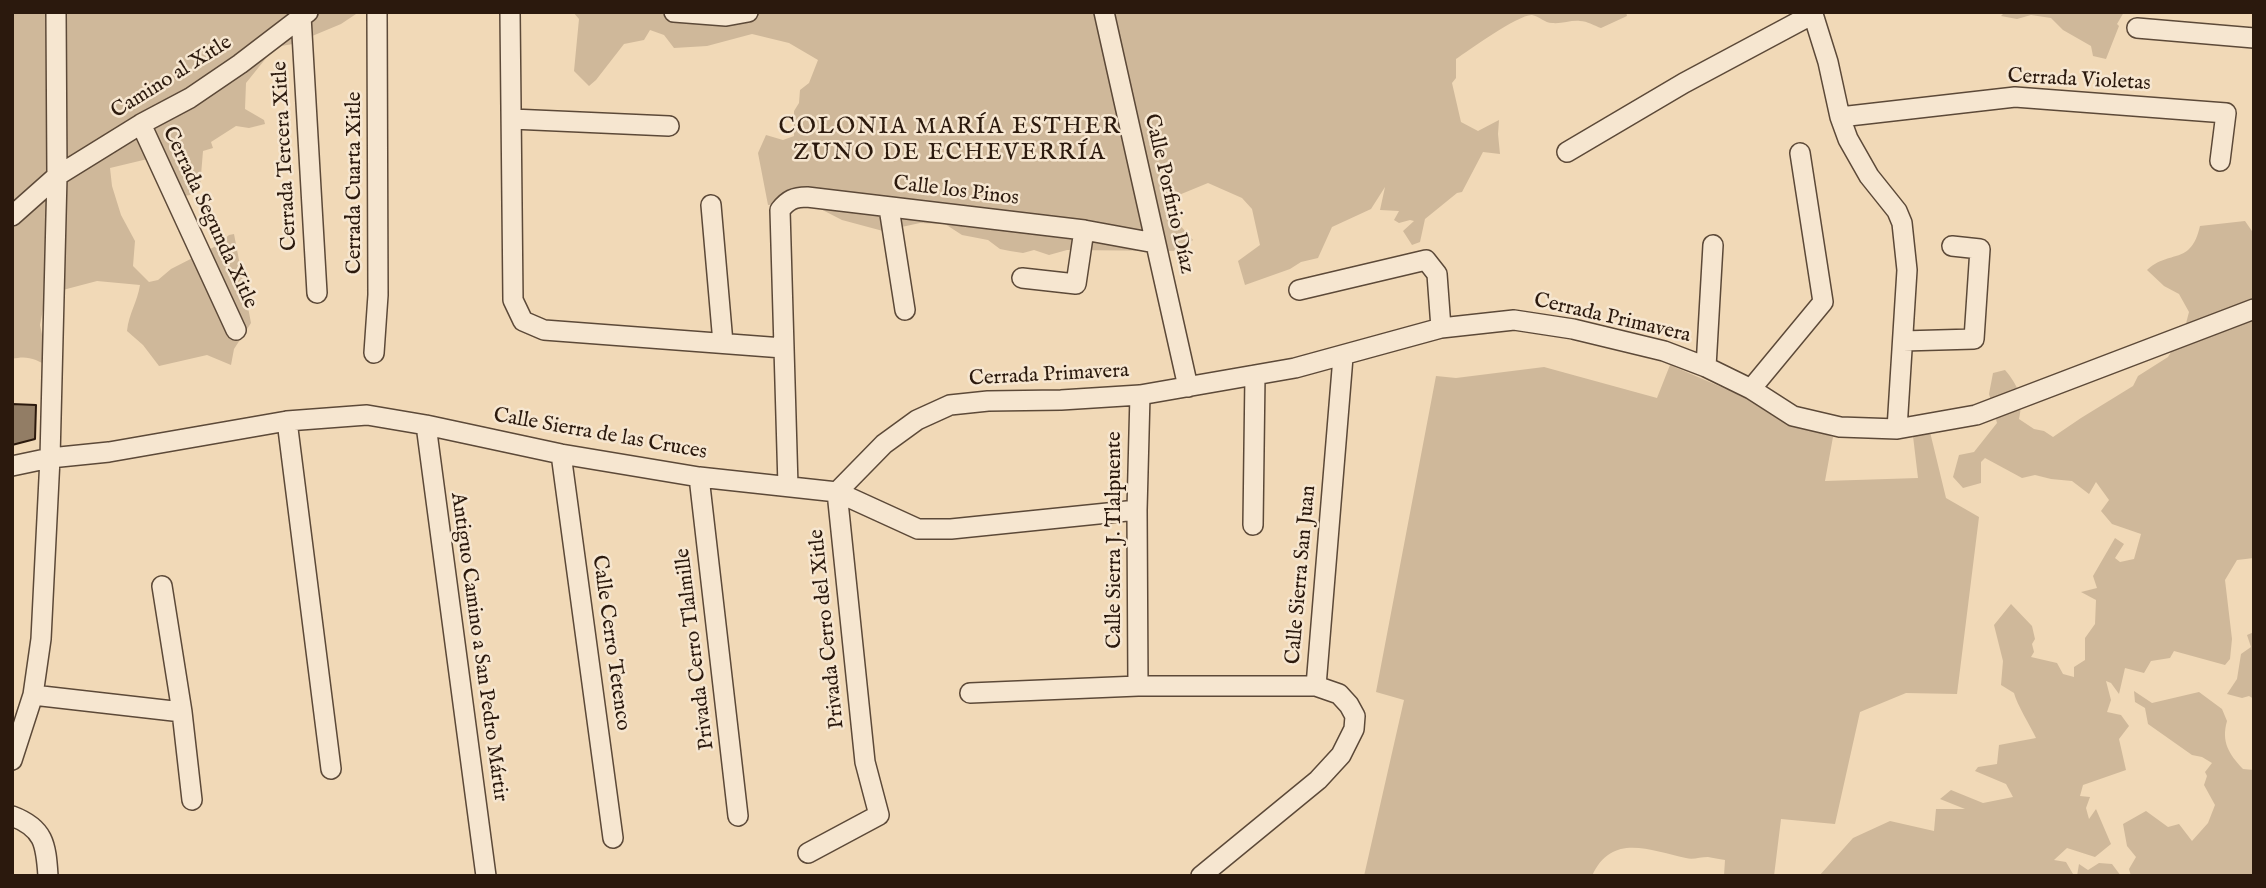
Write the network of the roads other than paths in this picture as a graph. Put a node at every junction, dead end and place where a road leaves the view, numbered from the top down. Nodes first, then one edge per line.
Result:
1 (56, 12) edge
2 (377, 12) edge
3 (510, 12) edge
4 (674, 12) edge
5 (748, 12) edge
6 (1104, 12) edge
7 (304, 14) edge
8 (2137, 28) dead end
9 (2254, 38) edge
10 (1840, 117) junction
11 (512, 119) junction
12 (141, 124) junction
13 (669, 126) dead end
14 (1567, 152) dead end
15 (1800, 153) dead end
16 (2220, 161) dead end
17 (57, 176) junction
18 (711, 205) dead end
19 (889, 208) junction
20 (12, 216) edge
21 (1084, 230) junction
22 (1155, 243) junction
23 (1713, 245) dead end
24 (1952, 246) dead end
25 (1022, 278) dead end
26 (1299, 289) dead end
27 (317, 293) dead end
28 (2254, 309) edge
29 (905, 310) dead end
30 (1441, 328) junction
31 (236, 330) dead end
32 (1903, 341) junction
33 (723, 343) junction
34 (783, 348) junction
35 (374, 353) dead end
36 (1343, 357) junction
37 (1706, 367) junction
38 (1255, 375) junction
39 (1188, 387) junction
40 (1751, 389) junction
41 (1140, 395) junction
42 (287, 421) junction
43 (426, 425) junction
44 (1897, 429) junction
45 (561, 454) junction
46 (50, 458) junction
47 (12, 466) edge
48 (699, 477) junction
49 (788, 486) junction
50 (837, 492) junction
51 (1137, 510) junction
52 (1252, 525) dead end
53 (162, 586) dead end
54 (1138, 686) junction
55 (1316, 686) junction
56 (970, 693) dead end
57 (33, 695) junction
58 (182, 712) junction
59 (12, 759) edge
60 (331, 769) dead end
61 (192, 800) dead end
62 (12, 816) edge
63 (738, 816) dead end
64 (613, 838) dead end
65 (808, 853) dead end
66 (48, 876) edge
67 (486, 876) edge
68 (1201, 876) edge

1 - 17 street
2 - 35 street, Cerrada Cuarta Xitle
3 - 11 street
4 - 5 street
6 - 22 street, Calle Porfirio Díaz
7 - 12 street, Camino al Xitle
7 - 27 street, Cerrada Tercera Xitle
8 - 9 street
10 - 14 street
10 - 16 street, Cerrada Violetas
10 - 32 street
11 - 13 street
11 - 33 street
12 - 17 street, Camino al Xitle
12 - 31 street, Cerrada Segunda Xitle
15 - 40 street
17 - 20 street, Camino al Xitle
17 - 46 street
18 - 33 street
19 - 21 street, Calle los Pinos
19 - 29 street
19 - 34 street, Calle los Pinos
21 - 22 street, Calle los Pinos
21 - 25 street
22 - 39 street, Calle Porfirio Díaz
23 - 37 street
24 - 32 street
26 - 30 street
28 - 44 street, Cerrada Primavera
30 - 36 street, Cerrada Primavera
30 - 37 street, Cerrada Primavera
32 - 44 street
33 - 34 street
34 - 49 street, Calle los Pinos
36 - 38 street, Cerrada Primavera
36 - 55 street, Calle Sierra San Juan
37 - 40 street, Cerrada Primavera
38 - 39 street, Cerrada Primavera
38 - 52 street
39 - 41 street, Cerrada Primavera
40 - 44 street, Cerrada Primavera
41 - 50 street, Cerrada Primavera
41 - 51 street, Calle Sierra J. Tlalpuente
42 - 43 street, Calle Sierra de las Cruces
42 - 46 street, Calle Sierra de las Cruces
42 - 60 street
43 - 45 street, Calle Sierra de las Cruces
43 - 67 street, Antiguo Camino a San Pedro Mártir
45 - 48 street, Calle Sierra de las Cruces
45 - 64 street, Calle Cerro Tetenco
46 - 47 street, Calle Sierra de las Cruces
46 - 57 street
48 - 49 street, Calle Sierra de las Cruces
48 - 63 street, Privada Cerro Tlalmille
49 - 50 street, Calle Sierra de las Cruces
50 - 51 street, Calle Sierra de las Cruces
50 - 65 street, Privada Cerro del Xitle
51 - 54 street, Calle Sierra J. Tlalpuente
53 - 58 street
54 - 55 street
54 - 56 street
55 - 68 street, Calle Sierra San Juan
57 - 58 street
57 - 59 street
58 - 61 street
62 - 66 street

